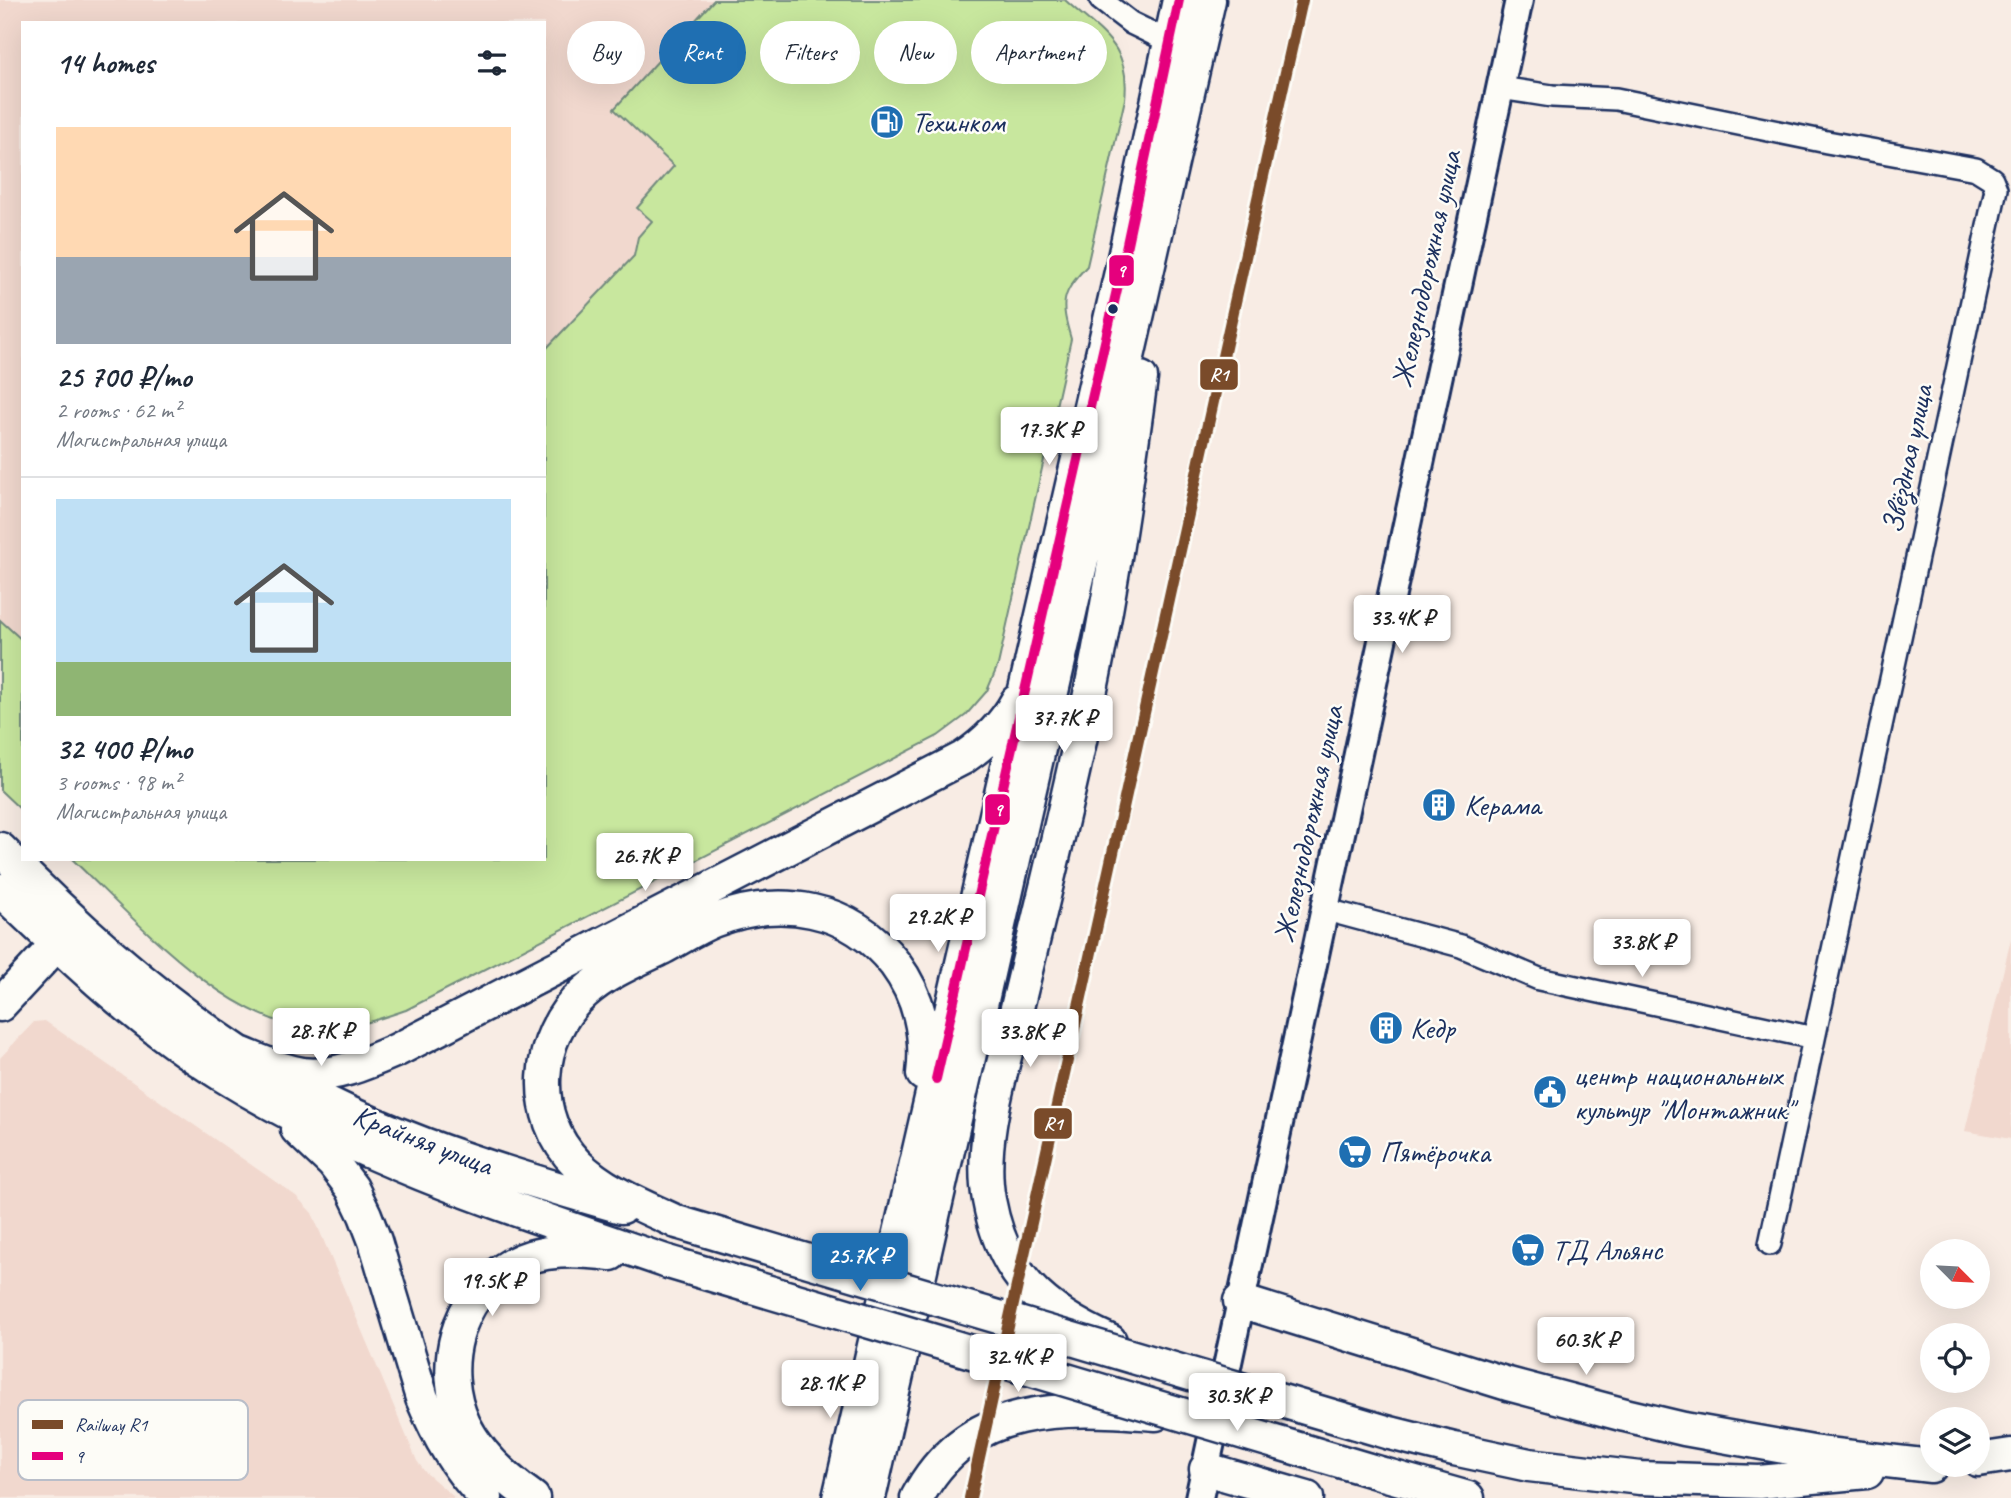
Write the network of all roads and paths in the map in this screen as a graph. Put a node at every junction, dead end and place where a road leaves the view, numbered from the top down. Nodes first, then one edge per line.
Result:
1 (1101, 0) edge
2 (1180, 0) edge
3 (1209, 0) edge
4 (1518, 0) edge
5 (1170, 42) junction
6 (1500, 88) junction
7 (1172, 159) junction
8 (1029, 674) junction
9 (0, 849) edge
10 (0, 890) edge
11 (1323, 909) junction
12 (66, 934) junction
13 (0, 1005) edge
14 (1814, 1038) junction
15 (231, 1064) junction
16 (677, 1222) junction
17 (1770, 1244) dead end
18 (898, 1245) junction
19 (668, 1262) junction
20 (1240, 1301) junction
21 (873, 1353) junction
22 (1166, 1367) junction
23 (1180, 1415) junction
24 (2011, 1455) edge
25 (1990, 1458) edge
26 (1920, 1464) edge
27 (1920, 1466) edge
28 (1202, 1484) edge
29 (486, 1498) edge
30 (533, 1498) edge
31 (829, 1498) edge
32 (839, 1498) edge
33 (869, 1498) edge
34 (917, 1498) edge
35 (1307, 1498) edge
36 (1468, 1498) edge

1 - 5 street
2 - 5 main road
3 - 7 main road
4 - 6 street, Железнодорожная улица
5 - 8 main road
6 - 11 street, Железнодорожная улица
6 - 14 street, Звёздная улица
7 - 22 main road, bridge
7 - 33 main road
8 - 15 main road
8 - 18 main road
9 - 12 main road, Крайняя улица
10 - 12 main road, Крайняя улица
11 - 14 street
11 - 20 street, Железнодорожная улица
12 - 13 main road
12 - 15 main road, Крайняя улица
14 - 17 street, Звёздная улица
15 - 16 main road, Крайняя улица
15 - 19 main road, Крайняя улица
15 - 29 main road
16 - 18 main road
16 - 22 main road, bridge
18 - 21 main road
19 - 23 main road, bridge
19 - 30 main road
20 - 26 main road
20 - 28 street, Железнодорожная улица
21 - 31 main road
21 - 32 main road
22 - 27 main road, bridge
23 - 34 main road, bridge
23 - 36 main road, bridge
24 - 25 main road
28 - 35 main road

